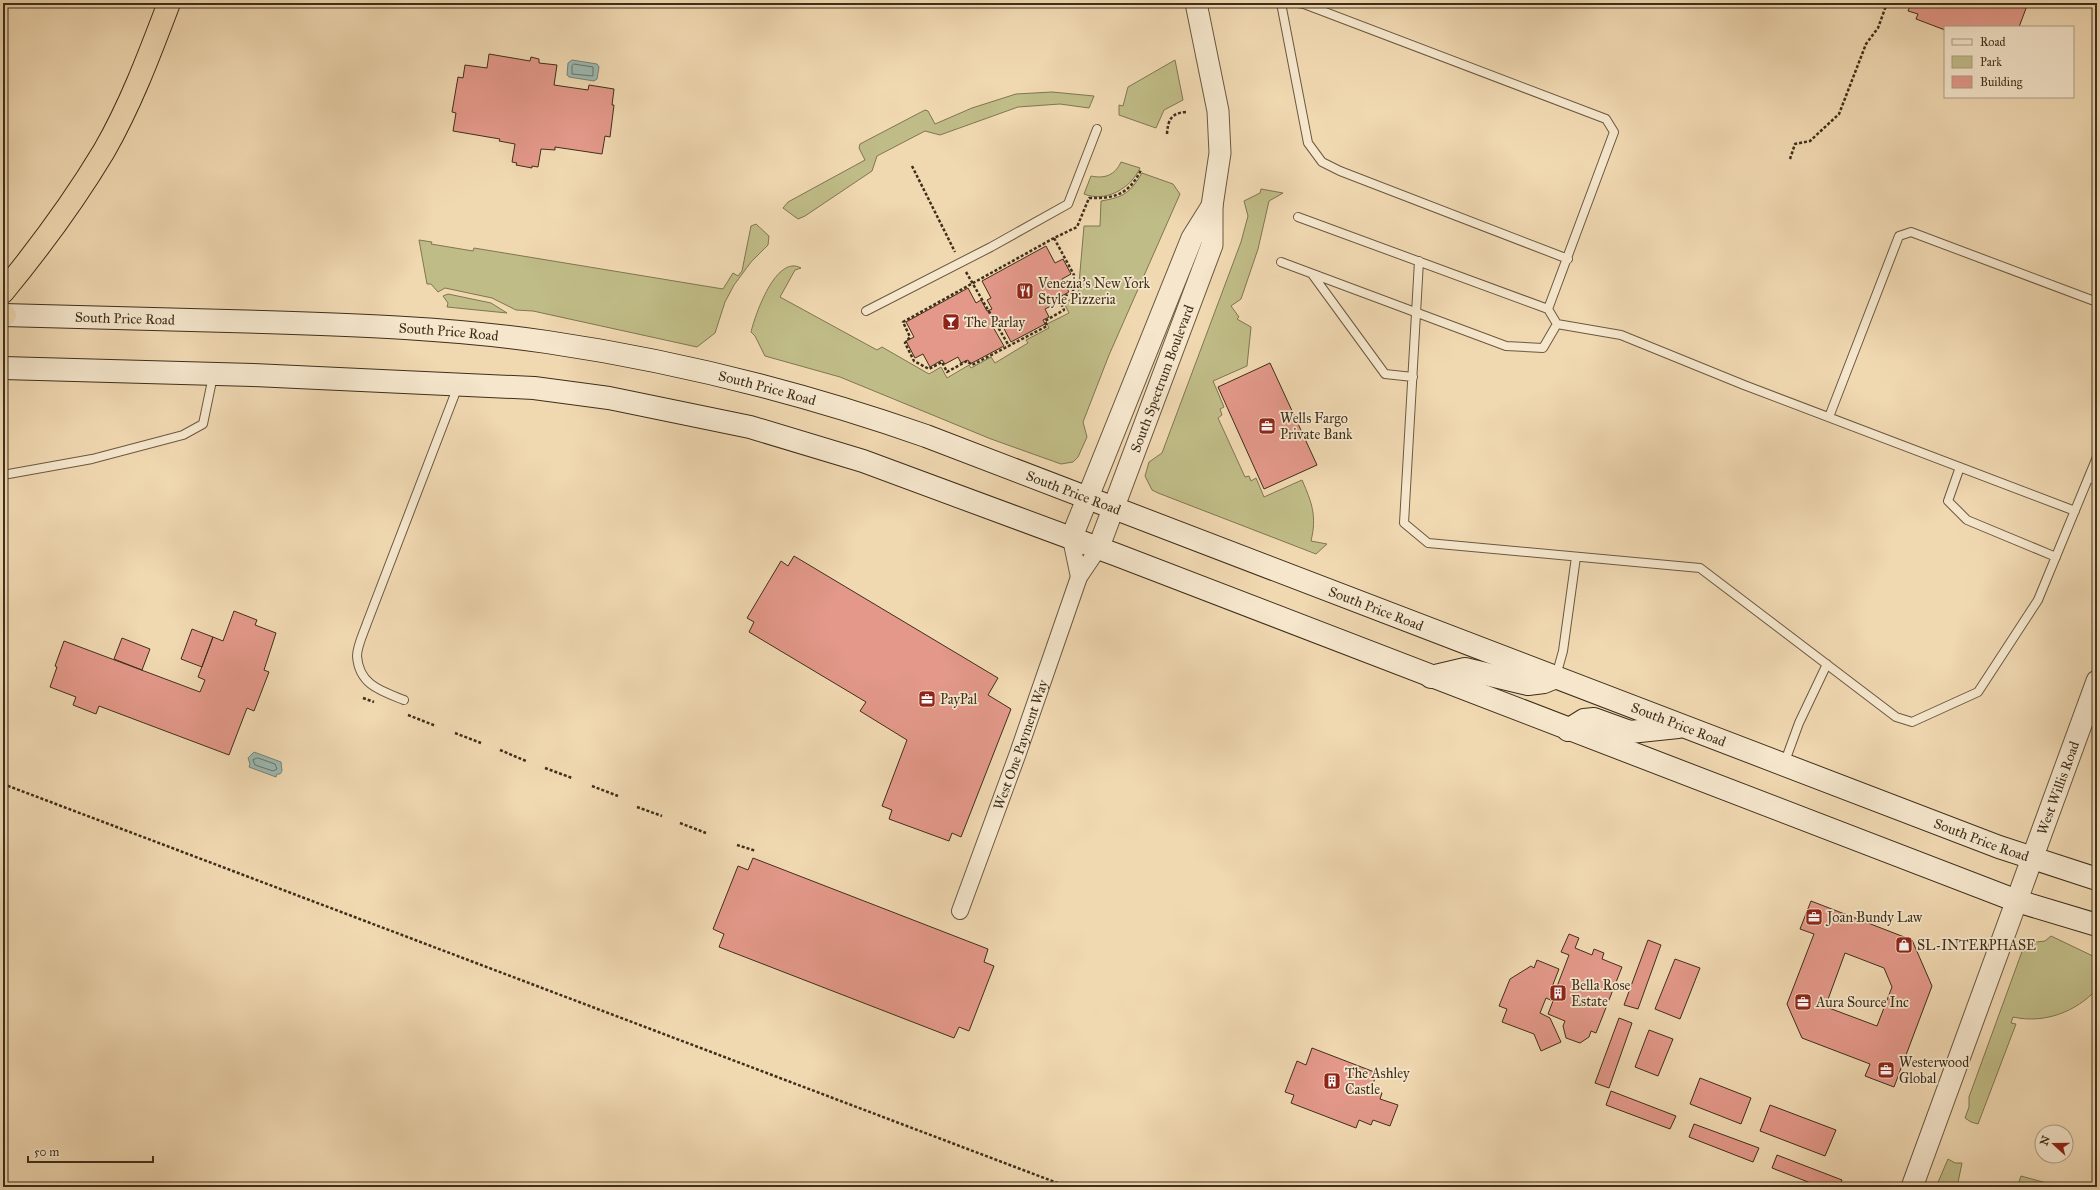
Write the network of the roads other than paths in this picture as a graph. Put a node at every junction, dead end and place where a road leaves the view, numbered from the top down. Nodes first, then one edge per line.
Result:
1 (169, 3) edge
2 (1196, 3) edge
3 (1281, 3) edge
4 (1298, 3) edge
5 (1098, 129) dead end
6 (1212, 206) junction
7 (1298, 217) dead end
8 (1568, 259) junction
9 (1420, 261) junction
10 (1281, 262) dead end
11 (1312, 274) junction
12 (3, 292) edge
13 (2097, 302) edge
14 (1548, 309) junction
15 (866, 311) dead end
16 (1418, 313) junction
17 (4, 315) edge
18 (1557, 324) junction
19 (3, 368) edge
20 (213, 374) junction
21 (1413, 377) junction
22 (459, 384) junction
23 (1829, 417) junction
24 (2097, 456) edge
25 (1960, 467) junction
26 (3, 475) edge
27 (2093, 479) edge
28 (1087, 497) junction
29 (1113, 507) junction
30 (2075, 511) junction
31 (1071, 539) junction
32 (1098, 548) junction
33 (2056, 556) junction
34 (1576, 557) junction
35 (1079, 577) junction
36 (1827, 664) junction
37 (1432, 677) junction
38 (1556, 677) junction
39 (2097, 681) edge
40 (404, 700) dead end
41 (1683, 726) junction
42 (1568, 730) junction
43 (1784, 765) junction
44 (2032, 859) junction
45 (2097, 879) edge
46 (2017, 901) junction
47 (960, 911) dead end
48 (2097, 925) edge
49 (1912, 1187) edge

1 - 12 highway
2 - 6 street, South Spectrum Boulevard
3 - 8 lane
4 - 8 lane
5 - 15 lane
6 - 28 street, South Spectrum Boulevard
6 - 29 street, South Spectrum Boulevard
7 - 9 lane
8 - 14 lane
9 - 14 lane
9 - 16 lane
10 - 11 lane
11 - 16 lane
11 - 21 lane
13 - 23 lane
14 - 18 lane
16 - 18 lane
16 - 21 lane
17 - 28 main road, South Price Road
18 - 23 lane
19 - 20 main road
20 - 22 main road
20 - 26 lane
21 - 34 lane
22 - 31 main road
22 - 40 lane
23 - 25 lane
24 - 27 lane
25 - 30 lane
25 - 33 lane
27 - 30 lane
28 - 29 main road, South Price Road
28 - 31 street, South Spectrum Boulevard
29 - 32 street, South Spectrum Boulevard
29 - 38 main road, South Price Road
30 - 33 lane
31 - 32 main road
31 - 35 street
32 - 35 street, West One Payment Way
32 - 37 main road
33 - 36 lane
34 - 36 lane
34 - 38 lane
35 - 47 street, West One Payment Way
36 - 43 lane
37 - 38 main road
37 - 42 main road
38 - 41 main road, South Price Road
39 - 44 street, West Willis Road
41 - 42 main road
41 - 43 main road, South Price Road
42 - 46 main road
43 - 44 main road, South Price Road
44 - 45 main road, South Price Road
44 - 46 street, West Willis Road
46 - 48 main road
46 - 49 street, West Willis Road

